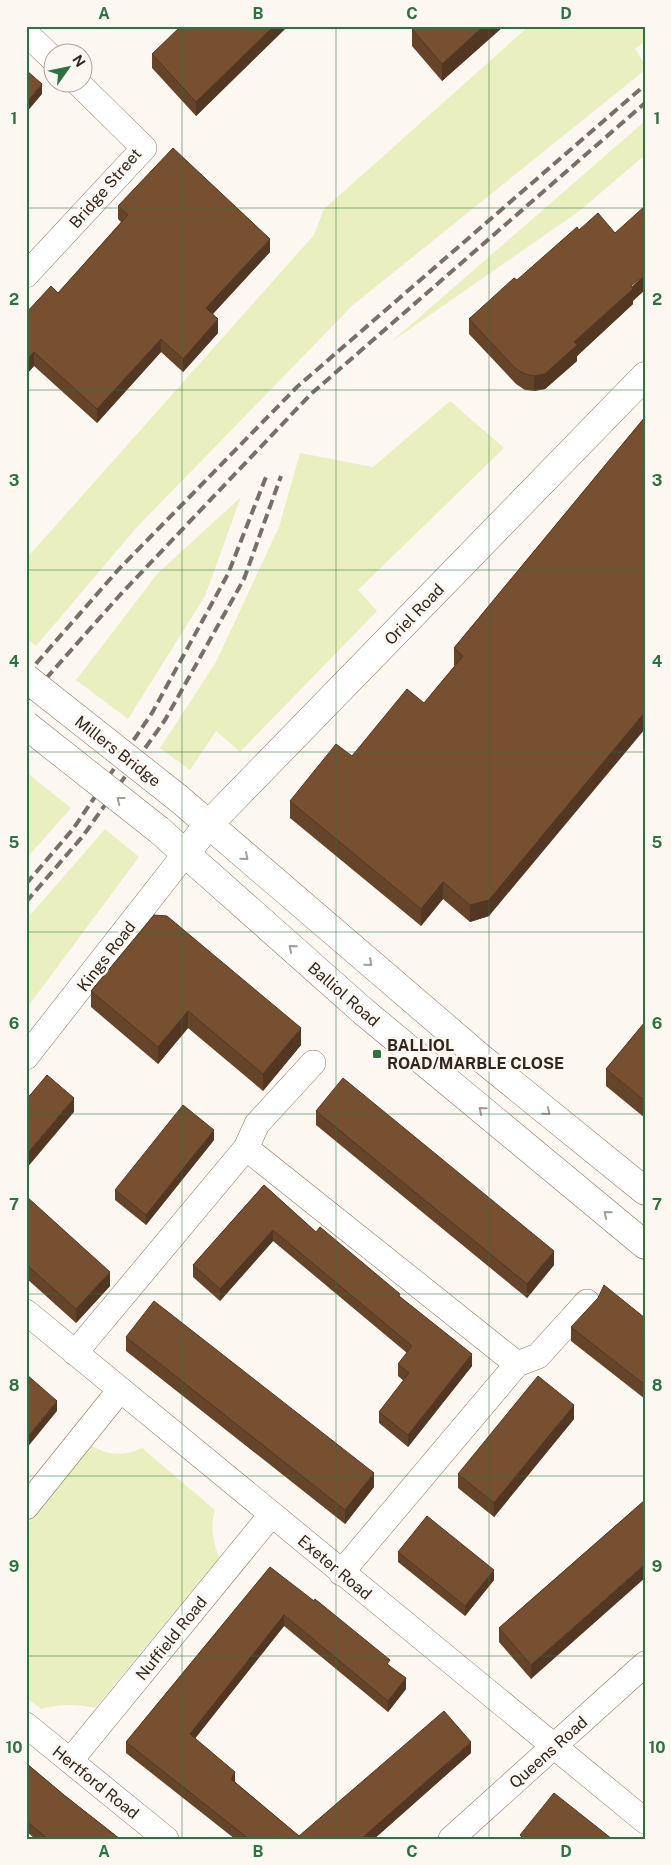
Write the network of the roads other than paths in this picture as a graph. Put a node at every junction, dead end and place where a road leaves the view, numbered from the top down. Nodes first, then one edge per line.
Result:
1 (26, 33) edge
2 (42, 48) edge
3 (87, 92) edge
4 (26, 275) edge
5 (645, 376) edge
6 (26, 678) edge
7 (26, 725) edge
8 (208, 825) junction
9 (185, 854) junction
10 (26, 1057) edge
11 (313, 1063) dead end
12 (246, 1148) junction
13 (645, 1191) edge
14 (645, 1245) edge
15 (588, 1302) dead end
16 (26, 1312) edge
17 (75, 1353) junction
18 (517, 1364) junction
19 (120, 1390) junction
20 (26, 1507) edge
21 (272, 1515) junction
22 (341, 1573) junction
23 (645, 1664) edge
24 (26, 1725) edge
25 (553, 1747) junction
26 (70, 1761) junction
27 (645, 1821) edge
28 (166, 1839) edge
29 (451, 1839) edge

1 - 2 street
3 - 4 street, Bridge Street
5 - 8 main road, Oriel Road
6 - 8 main road, Millers Bridge, bridge
9 -> 7 main road, bridge
8 - 9 main road, Oriel Road
8 -> 13 main road
9 - 10 street, Kings Road
14 -> 9 main road, Balliol Road
11 - 12 street
12 - 17 street
12 - 18 street
15 - 18 street
16 - 17 street, Exeter Road
17 - 19 street, Exeter Road
18 - 22 street
19 - 20 street
19 - 21 street, Exeter Road
21 - 22 street, Exeter Road
21 - 26 street, Nuffield Road
22 - 25 street, Exeter Road
23 - 25 street, Queens Road
24 - 26 street, Hertford Road
25 - 27 street, Exeter Road
25 - 29 street, Queens Road
26 - 28 street, Hertford Road

